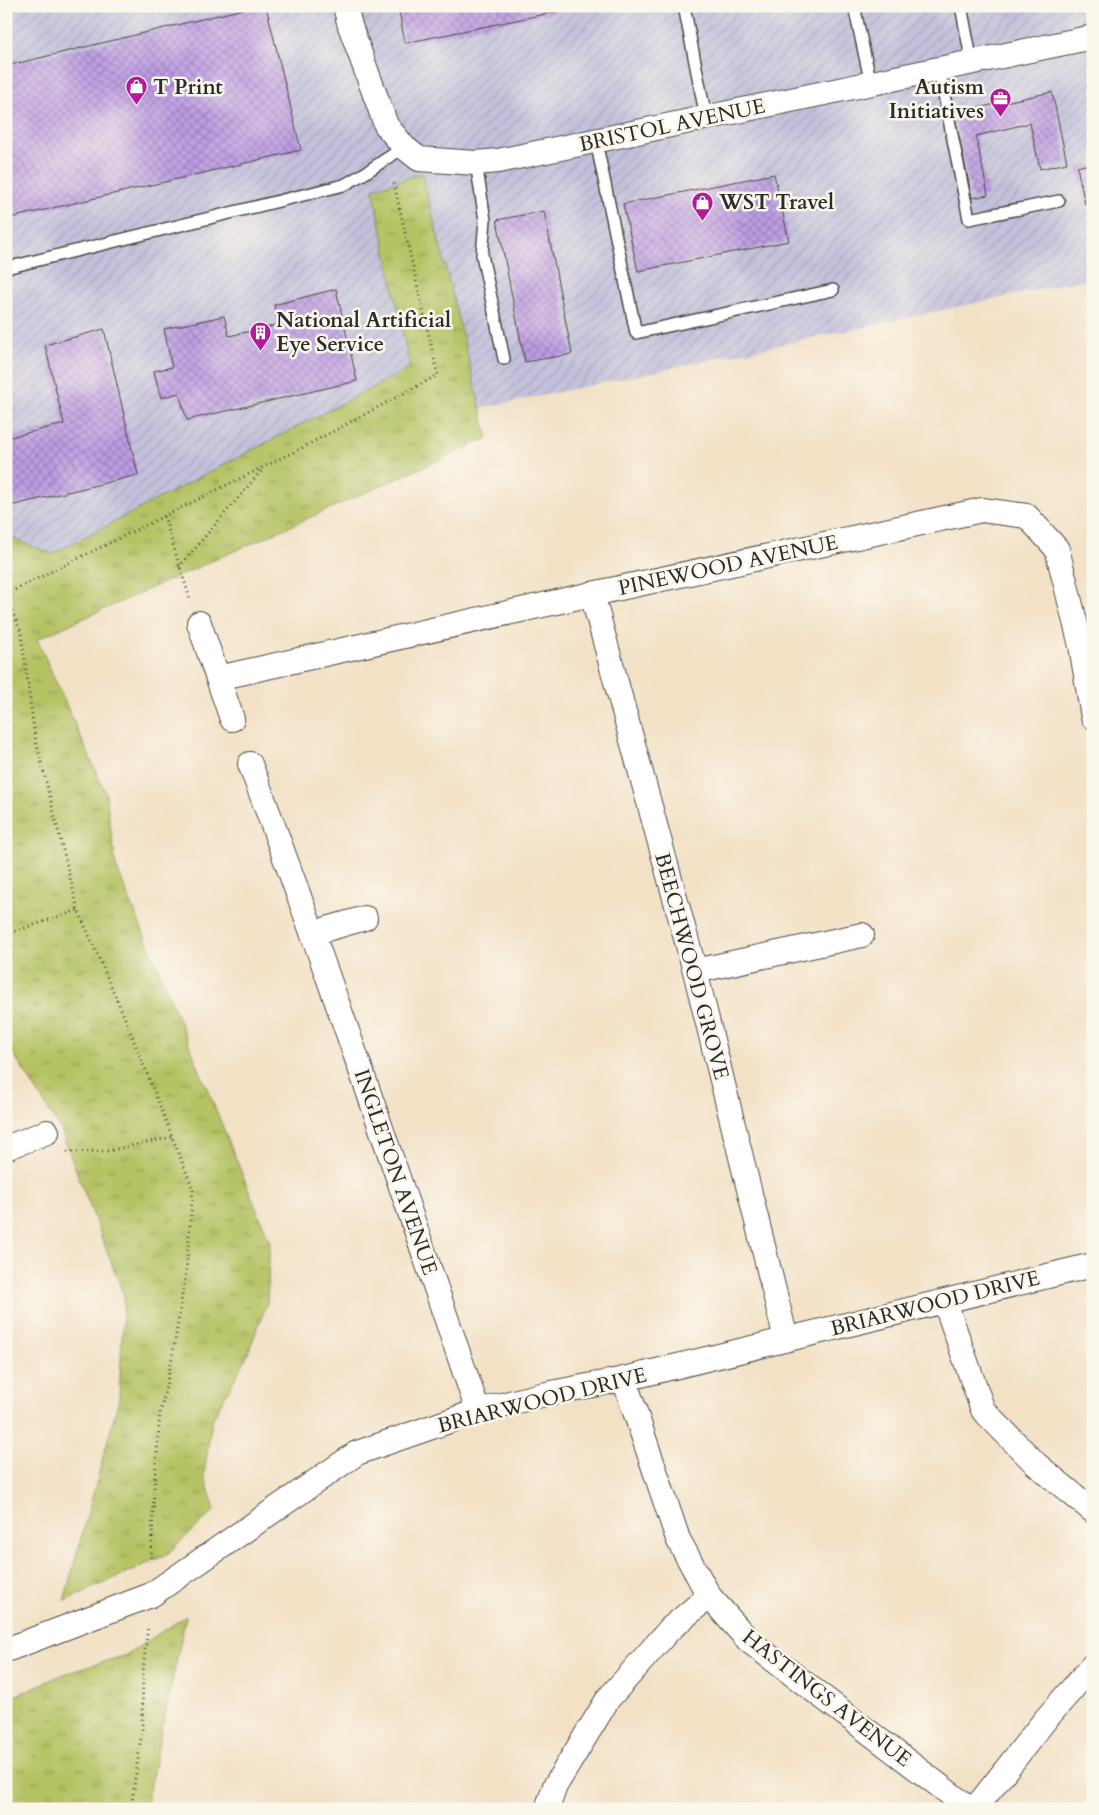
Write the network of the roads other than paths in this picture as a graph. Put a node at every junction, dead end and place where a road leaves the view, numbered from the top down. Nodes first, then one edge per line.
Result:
1 (345, 6) edge
2 (684, 6) edge
3 (854, 6) edge
4 (961, 6) edge
5 (1093, 37) edge
6 (972, 63) junction
7 (939, 70) junction
8 (871, 84) junction
9 (706, 118) junction
10 (596, 140) junction
11 (411, 153) junction
12 (476, 163) junction
13 (1059, 200) dead end
14 (6, 268) edge
15 (833, 290) dead end
16 (504, 359) dead end
17 (592, 594) junction
18 (199, 623) dead end
19 (1087, 645) edge
20 (218, 678) junction
21 (1093, 716) edge
22 (232, 719) dead end
23 (250, 764) dead end
24 (365, 918) dead end
25 (313, 933) junction
26 (862, 935) dead end
27 (695, 971) junction
28 (52, 1142) road end
29 (6, 1148) edge
30 (1093, 1265) edge
31 (945, 1302) junction
32 (786, 1339) junction
33 (624, 1379) junction
34 (478, 1411) junction
35 (1093, 1511) edge
36 (709, 1596) junction
37 (6, 1650) edge
38 (1093, 1665) edge
39 (547, 1809) edge
40 (970, 1809) edge
41 (975, 1809) edge

1 - 11 street
2 - 9 lane
3 - 8 lane
4 - 6 lane
5 - 6 street, BRISTOL AVENUE
6 - 7 street, BRISTOL AVENUE
7 - 8 street, BRISTOL AVENUE
7 - 13 lane
8 - 9 street, BRISTOL AVENUE
9 - 10 street, BRISTOL AVENUE
10 - 12 street, BRISTOL AVENUE
10 - 15 lane
11 - 12 street, BRISTOL AVENUE
11 - 14 lane
12 - 16 lane
17 - 19 street, PINEWOOD AVENUE
17 - 20 street, PINEWOOD AVENUE
17 - 27 street, BEECHWOOD GROVE
18 - 20 street
19 - 21 street, PINEWOOD AVENUE
20 - 22 street
23 - 25 street, INGLETON AVENUE
24 - 25 street
25 - 34 street, INGLETON AVENUE
26 - 27 street
27 - 32 street, BEECHWOOD GROVE
28 - 29 street
30 - 31 street, BRIARWOOD DRIVE
31 - 32 street, BRIARWOOD DRIVE
31 - 35 street
32 - 33 street, BRIARWOOD DRIVE
33 - 34 street, BRIARWOOD DRIVE
33 - 36 street, HASTINGS AVENUE
34 - 37 street, BRIARWOOD DRIVE
36 - 39 street
36 - 40 street, HASTINGS AVENUE
38 - 41 street

